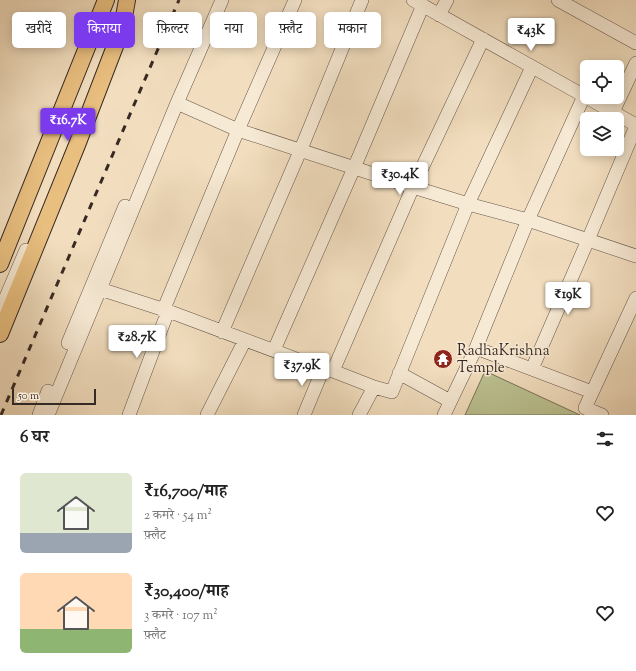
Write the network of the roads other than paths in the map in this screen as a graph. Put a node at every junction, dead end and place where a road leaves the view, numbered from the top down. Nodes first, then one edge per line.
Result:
1 (222, 0) edge
2 (295, 0) edge
3 (362, 0) edge
4 (446, 0) edge
5 (558, 0) edge
6 (105, 3) edge
7 (418, 3) edge
8 (126, 5) edge
9 (439, 15) junction
10 (482, 39) junction
11 (636, 43) edge
12 (636, 63) edge
13 (532, 67) junction
14 (580, 94) edge
15 (174, 101) junction
16 (580, 104) edge
17 (598, 104) edge
18 (613, 112) joint
19 (624, 118) edge
20 (636, 125) edge
21 (238, 130) junction
22 (301, 149) junction
23 (354, 168) junction
24 (413, 186) junction
25 (468, 204) junction
26 (528, 220) junction
27 (588, 240) junction
28 (636, 256) edge
29 (0, 264) edge
30 (0, 272) edge
31 (100, 289) junction
32 (636, 298) edge
33 (0, 311) edge
34 (166, 311) junction
35 (222, 332) junction
36 (0, 334) edge
37 (245, 340) junction
38 (476, 348) junction
39 (274, 350) junction
40 (532, 369) junction
41 (328, 370) junction
42 (399, 373) junction
43 (374, 388) junction
44 (592, 392) junction
45 (450, 401) junction
46 (38, 415) edge
47 (48, 415) edge
48 (129, 415) edge
49 (207, 415) edge
50 (304, 415) edge
51 (359, 415) edge
52 (444, 415) edge
53 (602, 415) edge

1 - 15 street
2 - 21 street
3 - 22 street
4 - 9 street
5 - 11 street
6 - 29 main road
6 - 30 street
7 - 9 street
7 - 23 street
8 - 33 street
8 - 36 main road
9 - 10 street
10 - 13 street
10 - 24 street
12 - 18 street
13 - 14 street
13 - 25 street
15 - 21 street
15 - 31 street
15 - 46 street
16 - 26 street
17 - 18 street
19 - 20 street
20 - 27 street
21 - 22 street
21 - 34 street
22 - 23 street
22 - 35 street
23 - 24 street
23 - 39 street
24 - 25 street
24 - 41 street
25 - 26 street
25 - 42 street
26 - 27 street
26 - 38 street
27 - 28 street
27 - 40 street
31 - 34 street
31 - 47 street
32 - 44 street
34 - 35 street
34 - 48 street
35 - 37 street
37 - 39 street
37 - 49 street
38 - 40 street
38 - 45 street
39 - 41 street
40 - 44 street
41 - 43 street
41 - 50 street
42 - 43 street
42 - 45 street
43 - 51 street
44 - 53 street
45 - 52 street

